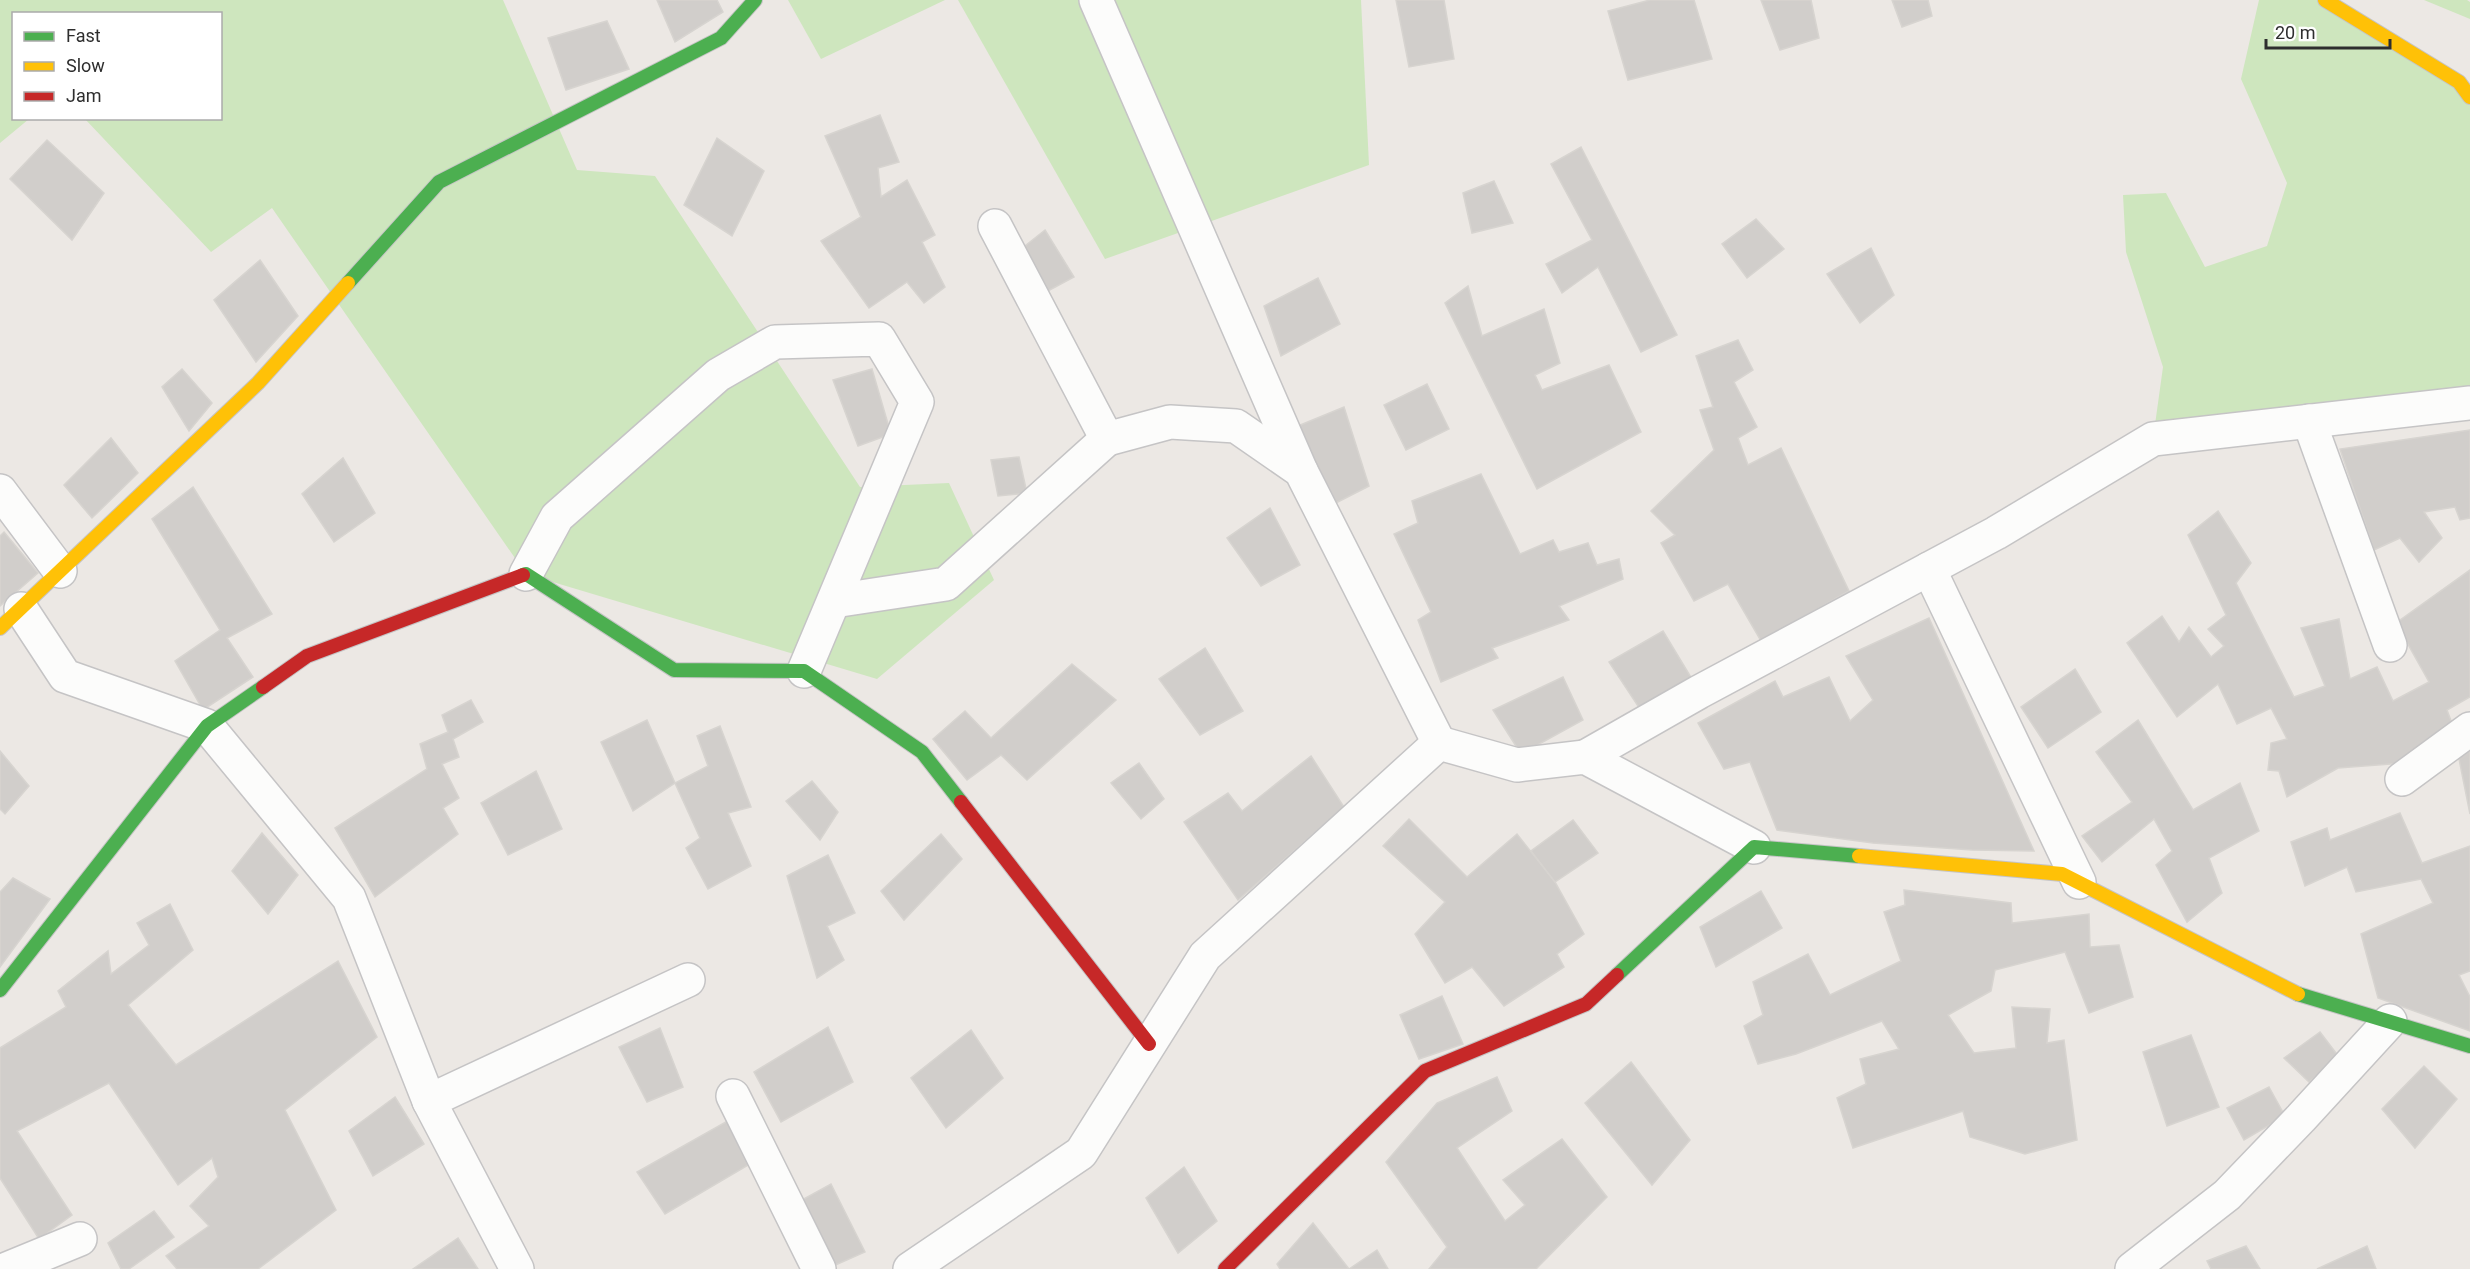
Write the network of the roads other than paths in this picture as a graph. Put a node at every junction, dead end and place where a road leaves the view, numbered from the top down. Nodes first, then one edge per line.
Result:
1 (755, 0) edge
2 (1096, 0) edge
3 (2325, 0) edge
4 (2470, 97) edge
5 (996, 226) dead end
6 (2470, 403) edge
7 (2309, 421) junction
8 (1107, 439) junction
9 (1301, 471) junction
10 (0, 491) edge
11 (1929, 568) junction
12 (60, 571) junction
13 (526, 573) junction
14 (834, 601) junction
15 (10, 618) edge
16 (2390, 645) dead end
17 (804, 670) junction
18 (207, 726) junction
19 (2470, 729) edge
20 (1438, 743) junction
21 (1585, 757) junction
22 (2402, 779) dead end
23 (1754, 847) junction
24 (2079, 882) junction
25 (688, 980) dead end
26 (0, 990) edge
27 (2390, 1021) junction
28 (1149, 1044) junction
29 (2470, 1046) edge
30 (733, 1096) dead end
31 (429, 1101) junction
32 (80, 1239) dead end
33 (7, 1269) edge
34 (517, 1269) edge
35 (819, 1269) edge
36 (910, 1269) edge
37 (1226, 1269) edge
38 (2132, 1269) edge

1 - 12 street
2 - 9 street
3 - 4 street
5 - 8 street
6 - 7 street
7 - 11 street
7 - 16 street
8 - 9 street
8 - 14 street
9 - 20 street
10 - 12 street
11 - 21 street
11 - 24 street
12 - 15 street
13 - 14 street
13 - 17 street
13 - 18 street
14 - 17 street
15 - 18 street
17 - 28 street
18 - 26 street
18 - 31 street
19 - 22 street
20 - 21 street
20 - 28 street
21 - 23 street
23 - 24 street
23 - 37 street
24 - 27 street
25 - 31 street
27 - 29 street
27 - 38 street
28 - 36 street
30 - 35 street
31 - 34 street
32 - 33 street

